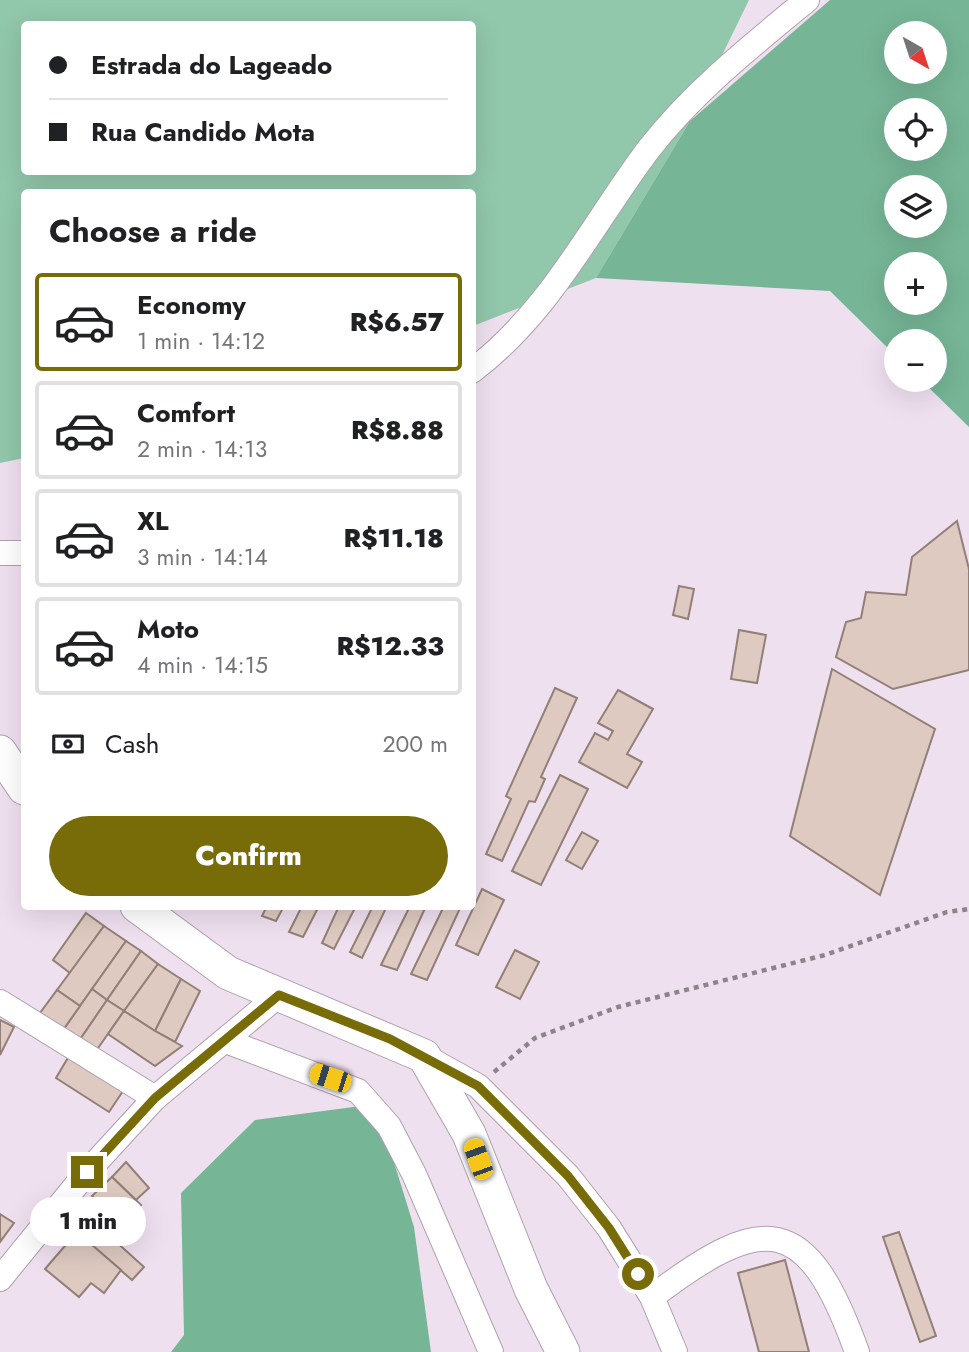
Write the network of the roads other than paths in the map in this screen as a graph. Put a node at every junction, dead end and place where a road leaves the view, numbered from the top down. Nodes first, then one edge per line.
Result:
1 (807, 0) edge
2 (476, 367) edge
3 (0, 553) edge
4 (21, 553) edge
5 (0, 752) edge
6 (21, 784) edge
7 (141, 910) edge
8 (279, 995) junction
9 (0, 1002) edge
10 (226, 1041) junction
11 (424, 1056) junction
12 (155, 1098) junction
13 (1, 1278) edge
14 (652, 1297) junction
15 (491, 1352) edge
16 (563, 1352) edge
17 (675, 1352) edge
18 (857, 1352) edge

1 - 2 street
3 - 4 street
5 - 6 main road
7 - 8 main road
8 - 10 street
8 - 11 main road
9 - 12 street
10 - 12 street
10 - 15 street
11 - 14 street
11 - 16 main road
12 - 13 street
14 - 17 street
14 - 18 street

